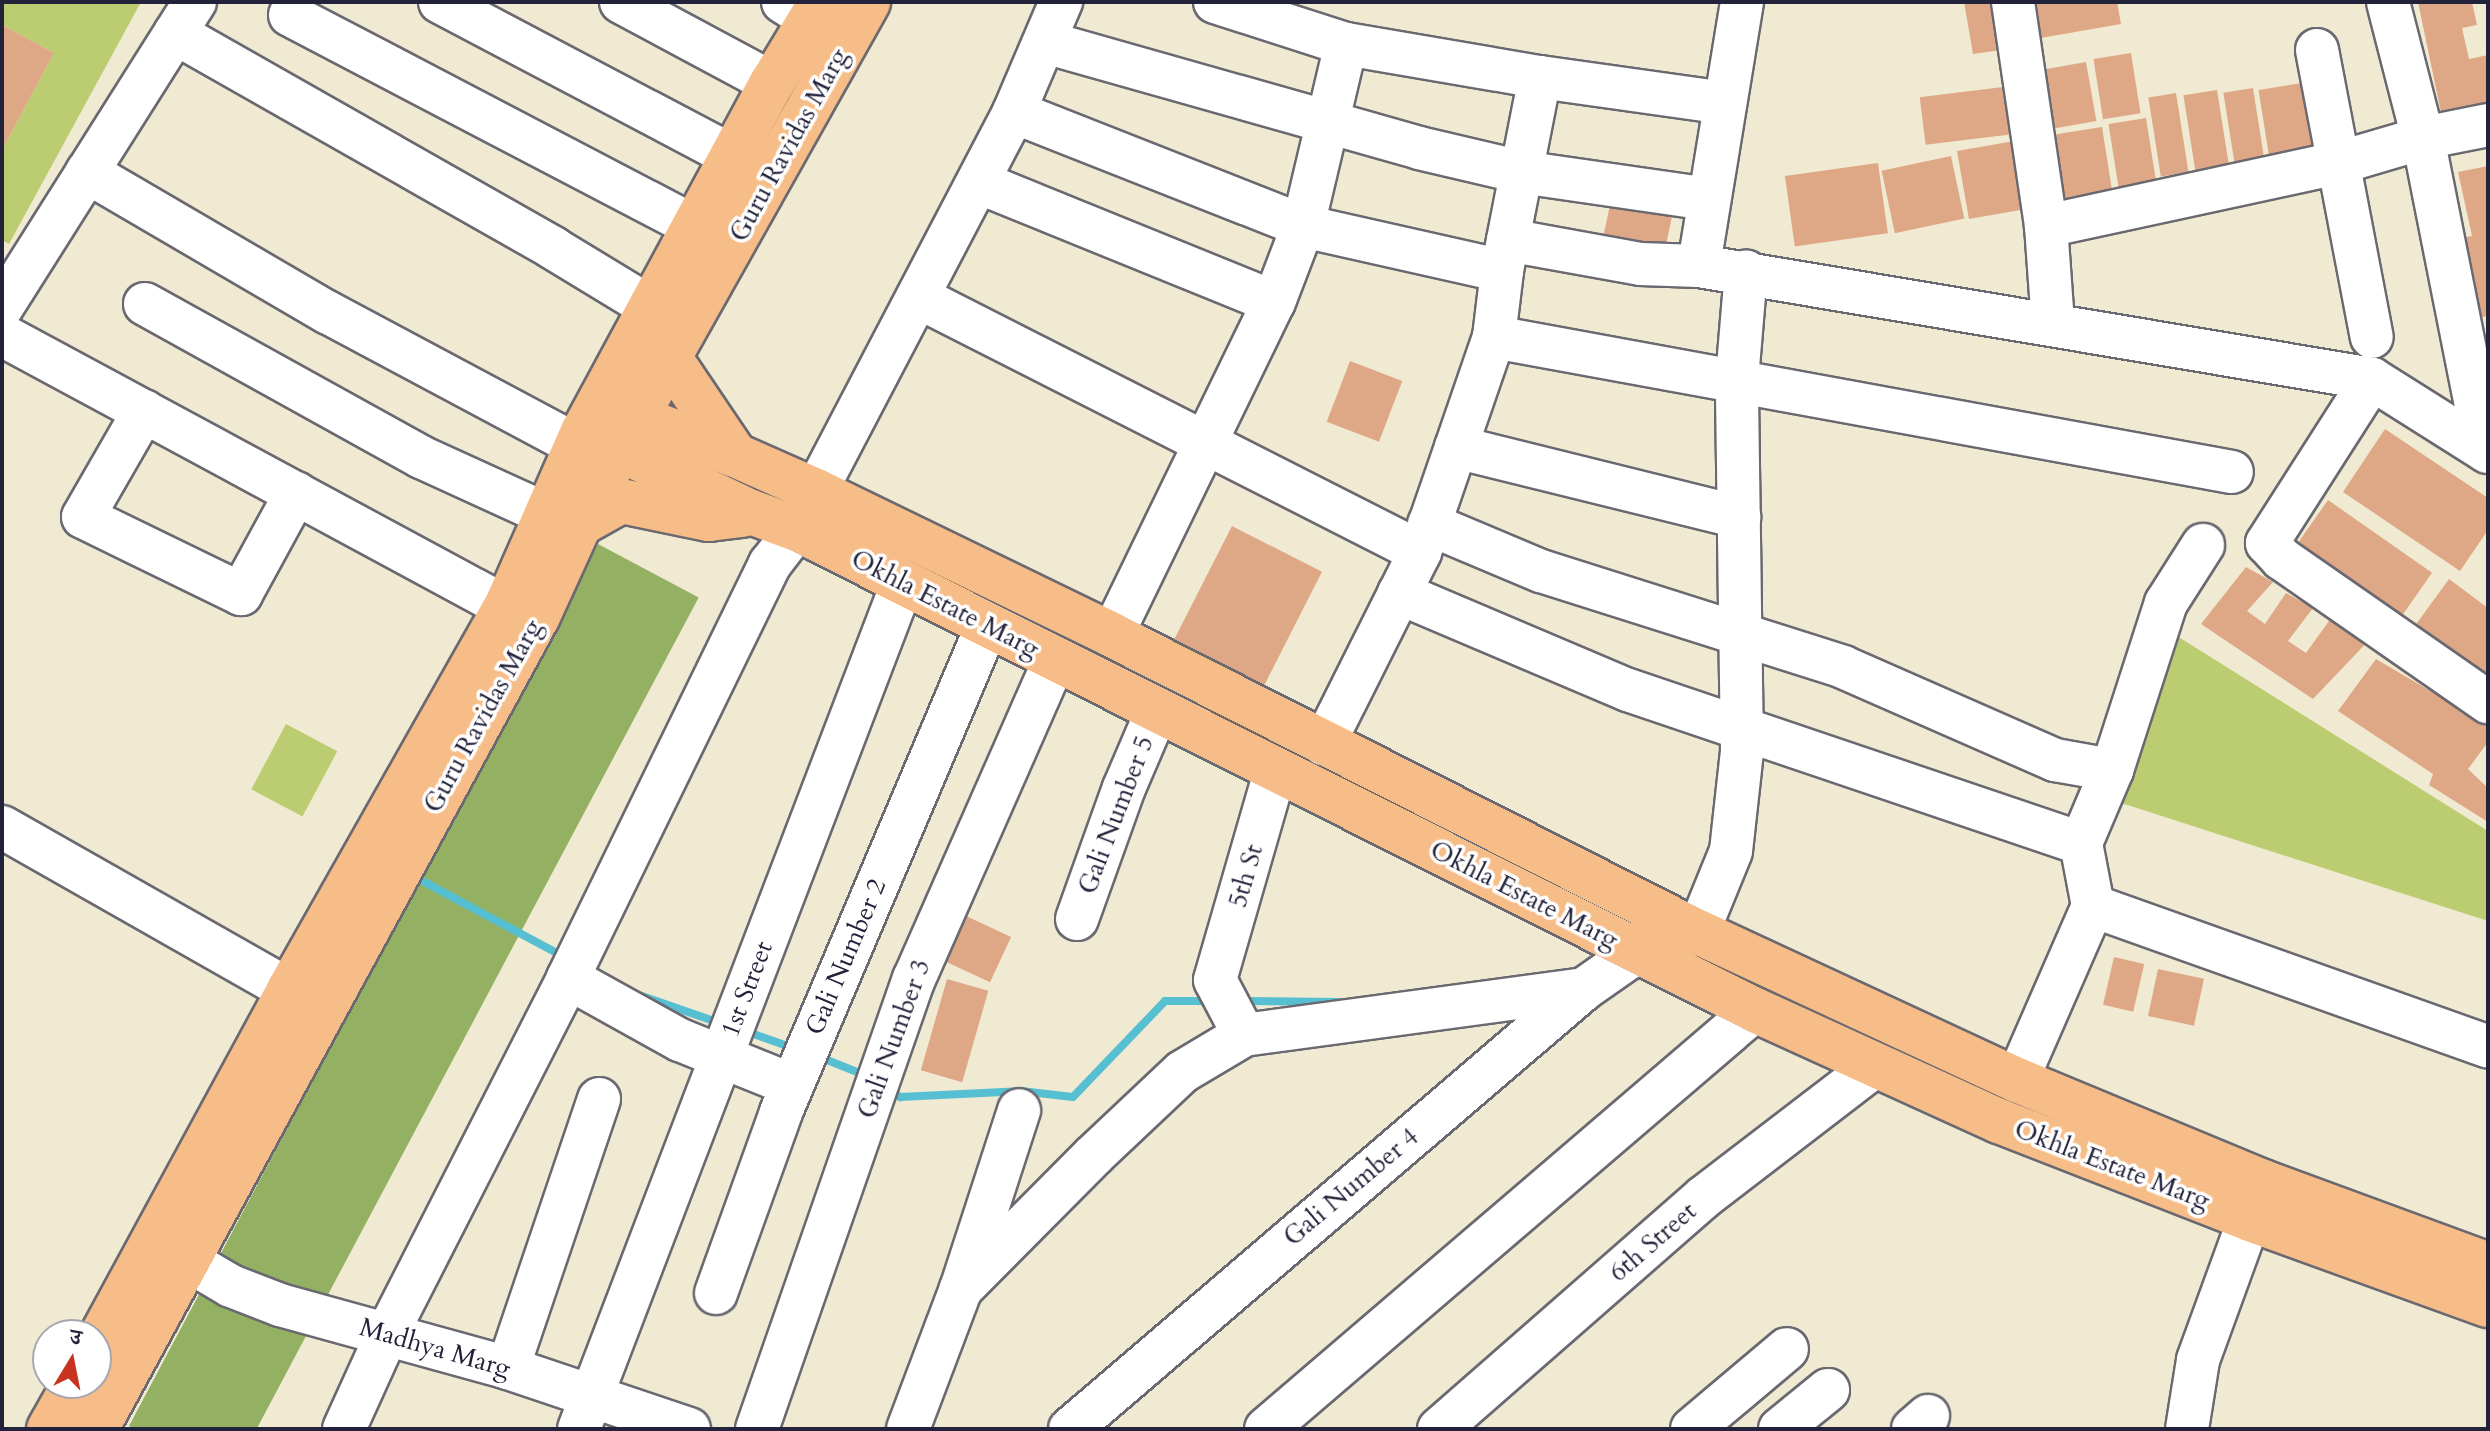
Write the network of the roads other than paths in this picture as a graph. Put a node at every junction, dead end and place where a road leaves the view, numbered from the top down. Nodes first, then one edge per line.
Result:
1 (440, 2) edge
2 (621, 2) edge
3 (868, 2) edge
4 (1061, 2) edge
5 (1215, 2) edge
6 (1742, 2) edge
7 (2013, 2) edge
8 (2388, 2) edge
9 (806, 8) edge
10 (290, 15) dead end
11 (185, 17) edge
12 (1045, 42) junction
13 (1346, 44) junction
14 (2317, 50) dead end
15 (1540, 77) junction
16 (772, 83) junction
17 (1725, 103) junction
18 (1014, 112) junction
19 (1328, 121) junction
20 (2488, 125) edge
21 (2423, 138) junction
22 (732, 156) junction
23 (2338, 163) junction
24 (87, 172) junction
25 (1521, 172) junction
26 (978, 182) junction
27 (1709, 199) junction
28 (694, 226) junction
29 (1303, 226) junction
30 (2046, 226) junction
31 (1505, 255) junction
32 (13, 265) edge
33 (1699, 266) junction
34 (1746, 271) junction
35 (918, 297) junction
36 (1274, 302) junction
37 (145, 304) dead end
38 (2, 307) edge
39 (650, 307) junction
40 (2053, 324) junction
41 (2, 335) edge
42 (1494, 337) junction
43 (2372, 337) dead end
44 (669, 357) junction
45 (1737, 379) junction
46 (2372, 379) junction
47 (144, 411) junction
48 (603, 430) junction
49 (1207, 442) junction
50 (1456, 447) junction
51 (2486, 451) edge
52 (735, 455) junction
53 (2232, 472) dead end
54 (296, 493) junction
55 (806, 510) junction
56 (751, 512) junction
57 (1739, 517) junction
58 (563, 519) junction
59 (1424, 538) junction
60 (2203, 545) dead end
61 (903, 582) junction
62 (1399, 593) junction
63 (506, 607) junction
64 (987, 626) junction
65 (1740, 633) junction
66 (1112, 635) junction
67 (1055, 659) junction
68 (2488, 702) edge
69 (1157, 711) junction
70 (1741, 728) junction
71 (1324, 744) junction
72 (2112, 770) junction
73 (1275, 772) junction
74 (2, 827) edge
75 (2081, 843) junction
76 (2093, 906) junction
77 (1077, 919) dead end
78 (1698, 932) junction
79 (1637, 952) junction
80 (568, 978) junction
81 (1584, 989) junction
82 (289, 990) junction
83 (1755, 1010) junction
84 (1244, 1035) junction
85 (2488, 1047) edge
86 (721, 1058) junction
87 (1876, 1065) junction
88 (2017, 1080) junction
89 (792, 1085) junction
90 (599, 1099) dead end
91 (1019, 1110) dead end
92 (2256, 1200) junction
93 (185, 1259) junction
94 (2488, 1265) edge
95 (961, 1289) junction
96 (716, 1293) dead end
97 (2488, 1305) edge
98 (111, 1319) edge
99 (388, 1332) junction
100 (1787, 1349) dead end
101 (508, 1368) junction
102 (1828, 1390) dead end
103 (66, 1399) edge
104 (586, 1412) edge
105 (49, 1429) edge
106 (96, 1429) edge
107 (344, 1429) edge
108 (689, 1429) edge
109 (757, 1429) edge
110 (908, 1429) edge
111 (1070, 1429) edge
112 (1266, 1429) edge
113 (1439, 1429) edge
114 (1692, 1429) edge
115 (1780, 1429) edge
116 (2187, 1429) edge

1 - 22 street
2 - 16 street
3 - 44 main road, Guru Ravidas Marg
4 - 12 street
5 - 13 street
6 - 17 street
7 - 30 street
8 - 21 street
9 - 16 main road, Guru Ravidas Marg
10 - 28 street
11 - 24 street
11 - 39 street
12 - 18 street
12 - 19 street
13 - 15 street
13 - 19 street
14 - 23 street
15 - 17 street
15 - 25 street
16 - 22 main road, Guru Ravidas Marg
17 - 27 street
18 - 26 street
18 - 29 street
19 - 25 street
19 - 29 street
20 - 21 street
21 - 23 street
21 - 51 street
22 - 28 main road, Guru Ravidas Marg
23 - 30 street
23 - 43 street
24 - 32 street
24 - 48 street
25 - 27 street
25 - 31 street
26 - 35 street
26 - 36 street
27 - 33 street
28 - 39 main road, Guru Ravidas Marg
29 - 31 street
29 - 36 street
30 - 40 street
31 - 33 street
31 - 42 street
32 - 38 street
33 - 34 street
34 - 40 street
34 - 45 street
35 - 49 street
35 - 55 street
36 - 49 street
37 - 58 street
39 - 48 main road, Guru Ravidas Marg
40 - 46 street
41 - 47 street
42 - 45 street
42 - 50 street
44 - 48 main road, Guru Ravidas Marg
44 - 52 main road
45 - 53 street
45 - 57 street
46 - 51 street
46 - 68 street
47 - 54 street
47 - 54 street
48 - 52 main road, Okhla Estate Marg
48 - 56 main road, Okhla Estate Marg
48 - 58 main road, Guru Ravidas Marg
49 - 59 street
49 - 66 street
50 - 57 street
50 - 59 street
52 - 55 main road, Okhla Estate Marg
54 - 63 street
55 - 56 main road, Okhla Estate Marg
55 - 61 main road, Okhla Estate Marg
55 - 66 main road, Okhla Estate Marg
55 - 80 street
56 - 58 main road
57 - 65 street
58 - 63 main road, Guru Ravidas Marg
58 - 93 main road, Guru Ravidas Marg
59 - 62 street
59 - 65 street
60 - 72 street
61 - 64 main road, Okhla Estate Marg
61 - 86 street, 1st Street
62 - 70 street
62 - 71 street
63 - 82 main road, Guru Ravidas Marg
64 - 67 main road, Okhla Estate Marg
64 - 89 street, Gali Number 2
65 - 70 street
65 - 72 street
66 - 71 main road, Okhla Estate Marg
67 - 69 main road, Okhla Estate Marg
67 - 109 street, Gali Number 3
69 - 73 main road, Okhla Estate Marg
69 - 77 street, Gali Number 5
70 - 75 street
70 - 78 street
71 - 78 main road, Okhla Estate Marg
72 - 75 street
73 - 79 main road, Okhla Estate Marg
73 - 84 street, 5th St
74 - 82 street
75 - 76 street
76 - 85 street
76 - 88 street
78 - 88 main road, Okhla Estate Marg
79 - 81 street, Gali Number 4
79 - 83 main road, Okhla Estate Marg
80 - 86 street
80 - 99 street
81 - 84 street
81 - 111 street, Gali Number 4
82 - 98 main road, Guru Ravidas Marg
83 - 87 main road, Okhla Estate Marg
83 - 112 street
84 - 95 street
86 - 89 street
86 - 104 street, 1st Street
87 - 92 main road, Okhla Estate Marg
87 - 113 street, 6th Street
88 - 92 main road, Okhla Estate Marg
89 - 96 street, Gali Number 2
90 - 101 street
91 - 95 street
92 - 94 main road, Okhla Estate Marg
92 - 97 main road, Okhla Estate Marg
92 - 116 street
93 - 99 street, Madhya Marg
93 - 106 main road, Guru Ravidas Marg
95 - 110 street
99 - 101 street, Madhya Marg
99 - 107 street
100 - 114 street
101 - 104 street, Madhya Marg
102 - 115 street
103 - 105 main road
104 - 108 street, Madhya Marg

